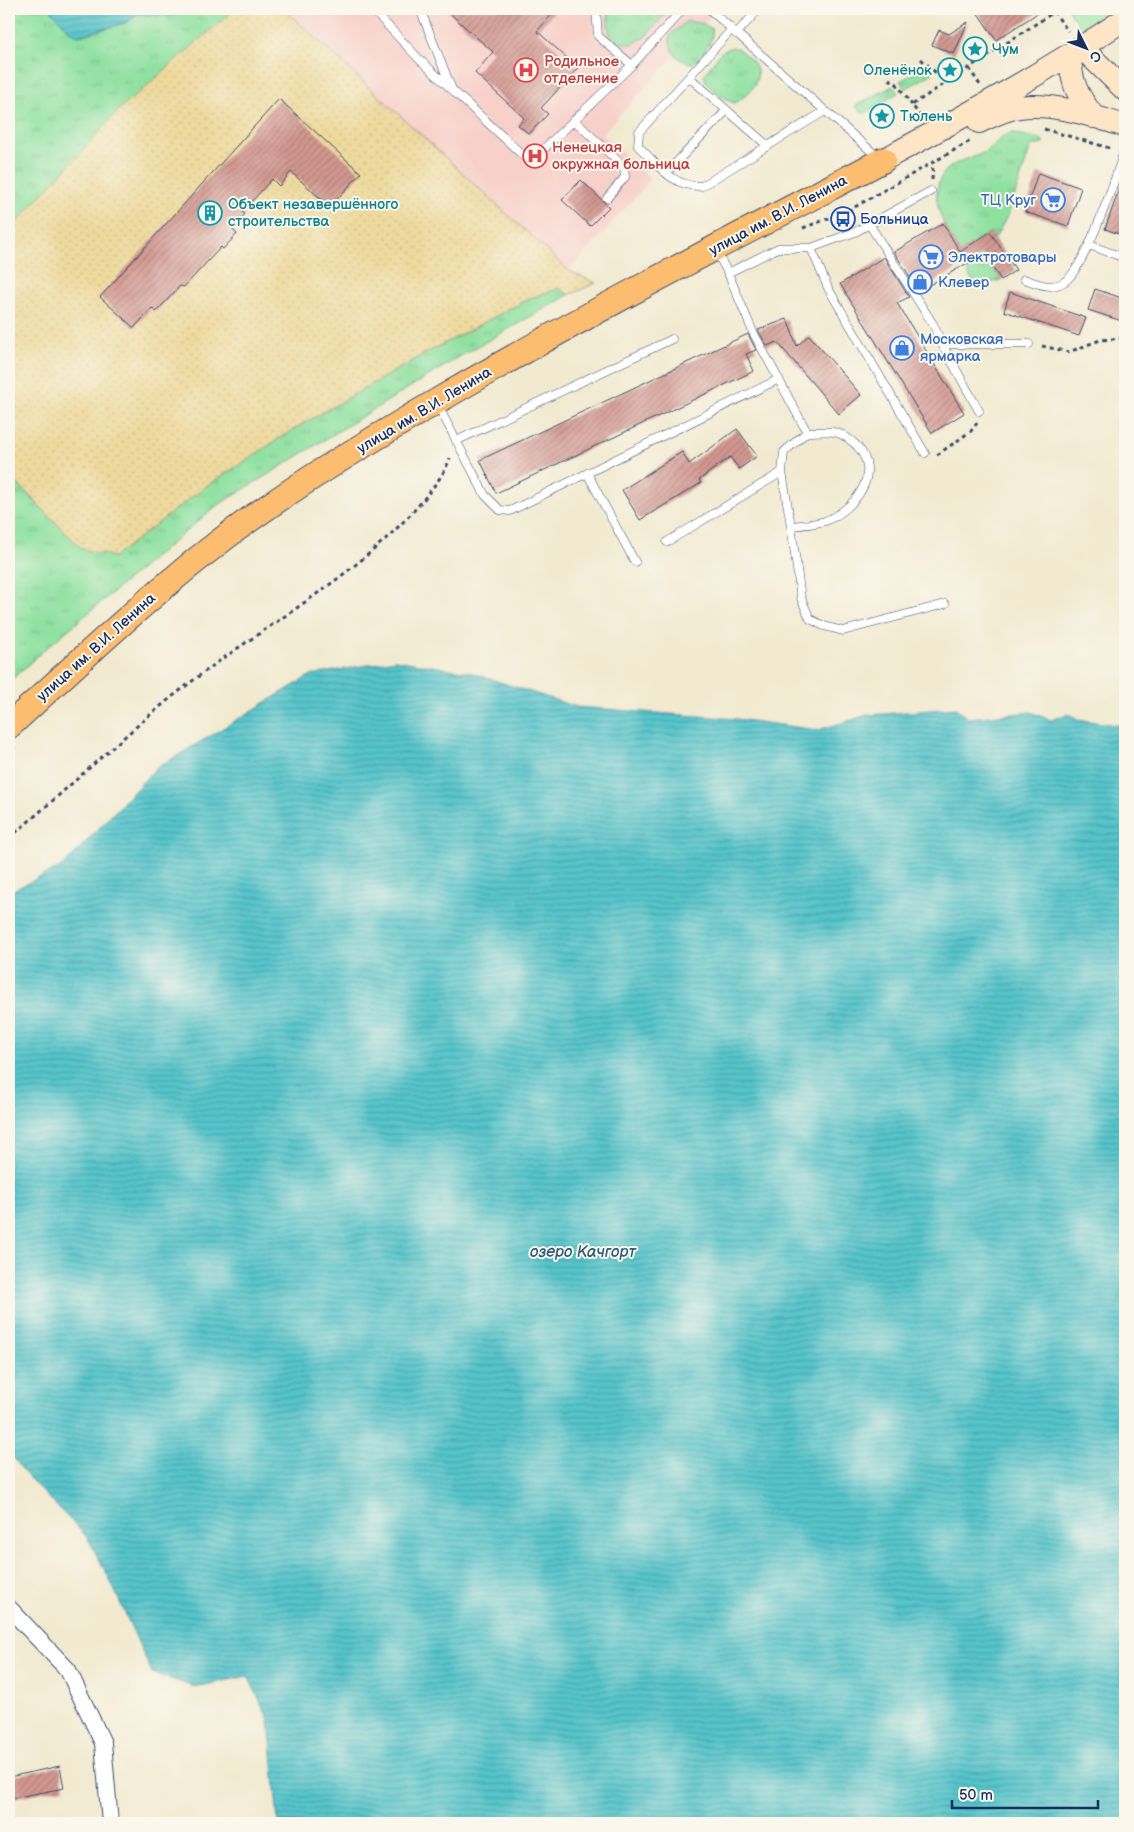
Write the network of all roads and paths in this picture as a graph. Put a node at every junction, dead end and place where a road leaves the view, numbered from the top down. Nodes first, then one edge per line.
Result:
1 (372, 9) edge
2 (420, 9) edge
3 (596, 9) edge
4 (682, 9) edge
5 (709, 9) edge
6 (759, 9) edge
7 (1125, 19) edge
8 (734, 32) junction
9 (1075, 47) junction
10 (921, 59) dead end
11 (632, 65) junction
12 (968, 68) junction
13 (689, 77) junction
14 (889, 79) dead end
15 (946, 82) junction
16 (452, 89) junction
17 (1125, 90) edge
18 (983, 99) junction
19 (912, 105) junction
20 (727, 110) junction
21 (825, 110) junction
22 (1094, 117) junction
23 (574, 120) junction
24 (924, 121) dead end
25 (1125, 126) edge
26 (768, 146) junction
27 (1125, 147) edge
28 (883, 160) junction
29 (666, 173) junction
30 (931, 191) dead end
31 (607, 198) dead end
32 (869, 224) junction
33 (1089, 245) junction
34 (714, 248) junction
35 (811, 248) junction
36 (1125, 258) edge
37 (728, 272) junction
38 (1024, 279) dead end
39 (672, 338) dead end
40 (1125, 338) edge
41 (942, 344) junction
42 (1029, 344) joint
43 (779, 380) junction
44 (436, 402) junction
45 (979, 411) joint
46 (807, 432) junction
47 (456, 441) junction
48 (925, 453) joint
49 (782, 472) junction
50 (587, 473) junction
51 (791, 526) junction
52 (667, 542) dead end
53 (634, 562) dead end
54 (945, 604) dead end
55 (9, 726) edge
56 (9, 838) edge
57 (9, 1608) edge
58 (110, 1823) edge

1 - 16 lane
2 - 16 lane
3 - 11 lane
4 - 11 lane
5 - 8 lane
6 - 8 lane
7 - 9 main road
8 - 13 lane
8 - 21 lane
9 - 12 path
9 - 17 main road
9 - 18 main road
9 - 22 main road
10 - 15 path
11 - 23 lane
12 - 15 path
12 - 18 path
13 - 20 lane
13 - 29 lane
14 - 19 path
15 - 19 path
16 - 23 lane
18 - 28 main road
19 - 24 path
20 - 26 lane
20 - 29 lane
21 - 26 lane
21 - 28 lane
22 - 25 main road
22 - 28 main road
23 - 31 lane
26 - 29 lane
27 - 33 lane
28 - 34 main road, улица им. В.И. Ленина
30 - 32 lane
32 - 35 lane
32 - 41 lane
33 - 36 lane
33 - 38 lane
34 - 37 lane
34 - 44 main road, улица им. В.И. Ленина
35 - 37 lane
35 - 48 lane
37 - 43 lane
39 - 47 lane
40 - 42 path
41 - 42 lane
41 - 45 lane
43 - 46 lane
43 - 50 lane
44 - 47 lane
44 - 55 main road, улица им. В.И. Ленина
45 - 48 path
46 - 49 lane
46 - 51 lane
47 - 50 lane
47 - 56 path
49 - 51 lane
49 - 52 lane
50 - 53 lane
51 - 54 lane
57 - 58 street

